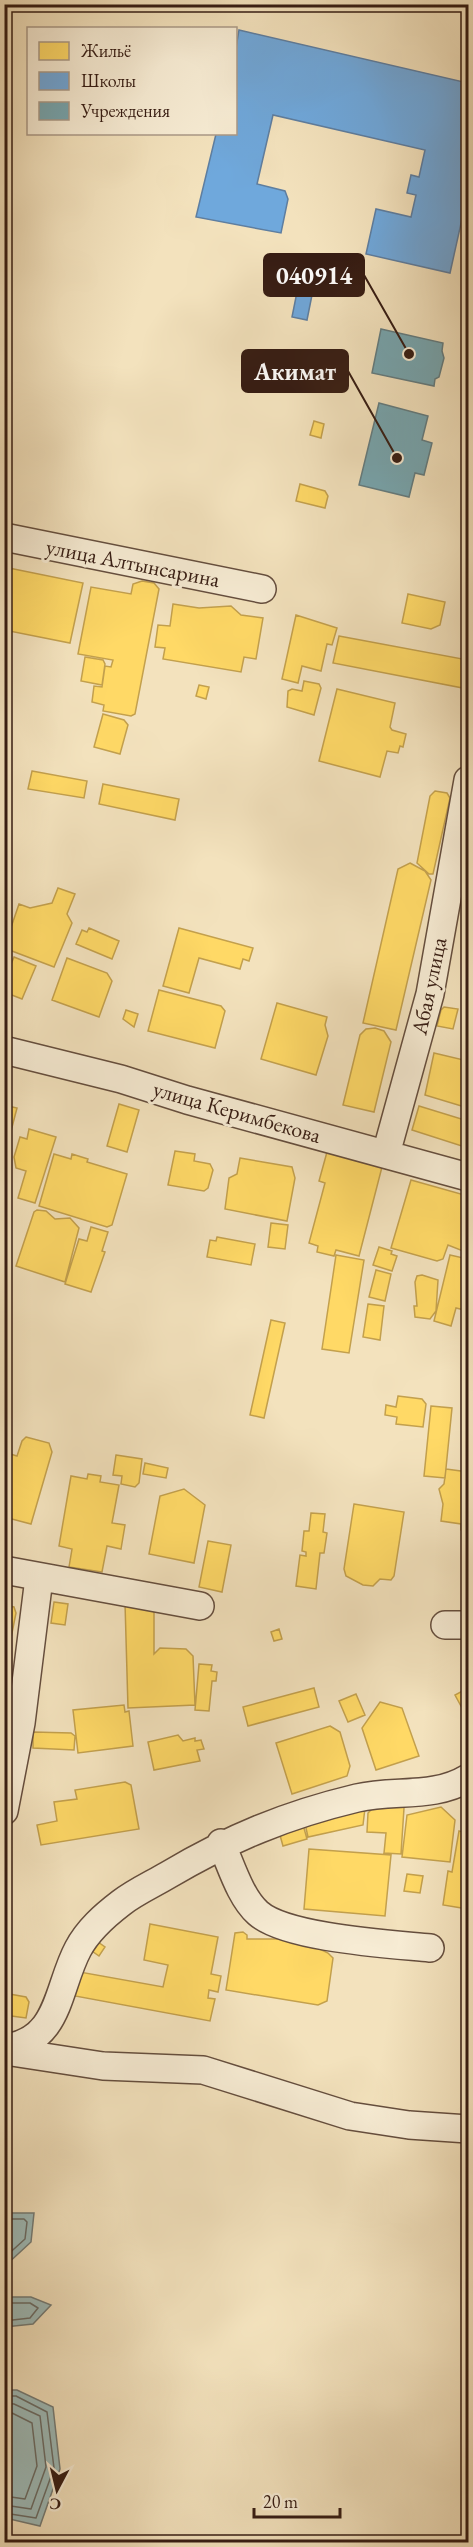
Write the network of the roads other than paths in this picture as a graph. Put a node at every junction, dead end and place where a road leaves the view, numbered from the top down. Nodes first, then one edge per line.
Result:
1 (4, 537) edge
2 (262, 589) dead end
3 (468, 780) edge
4 (4, 1050) edge
5 (386, 1154) junction
6 (468, 1177) edge
7 (4, 1570) edge
8 (39, 1578) junction
9 (200, 1606) dead end
10 (468, 1778) edge
11 (4, 1811) edge
12 (221, 1844) junction
13 (430, 1948) dead end
14 (4, 2049) edge
15 (468, 2129) edge

1 - 2 street, улица Алтынсарина
3 - 5 street, Абая улица
4 - 5 street, улица Керимбекова
5 - 6 street, улица Керимбекова
7 - 8 street
8 - 9 street
8 - 11 street
10 - 12 street
12 - 13 street
12 - 14 street
14 - 15 street

